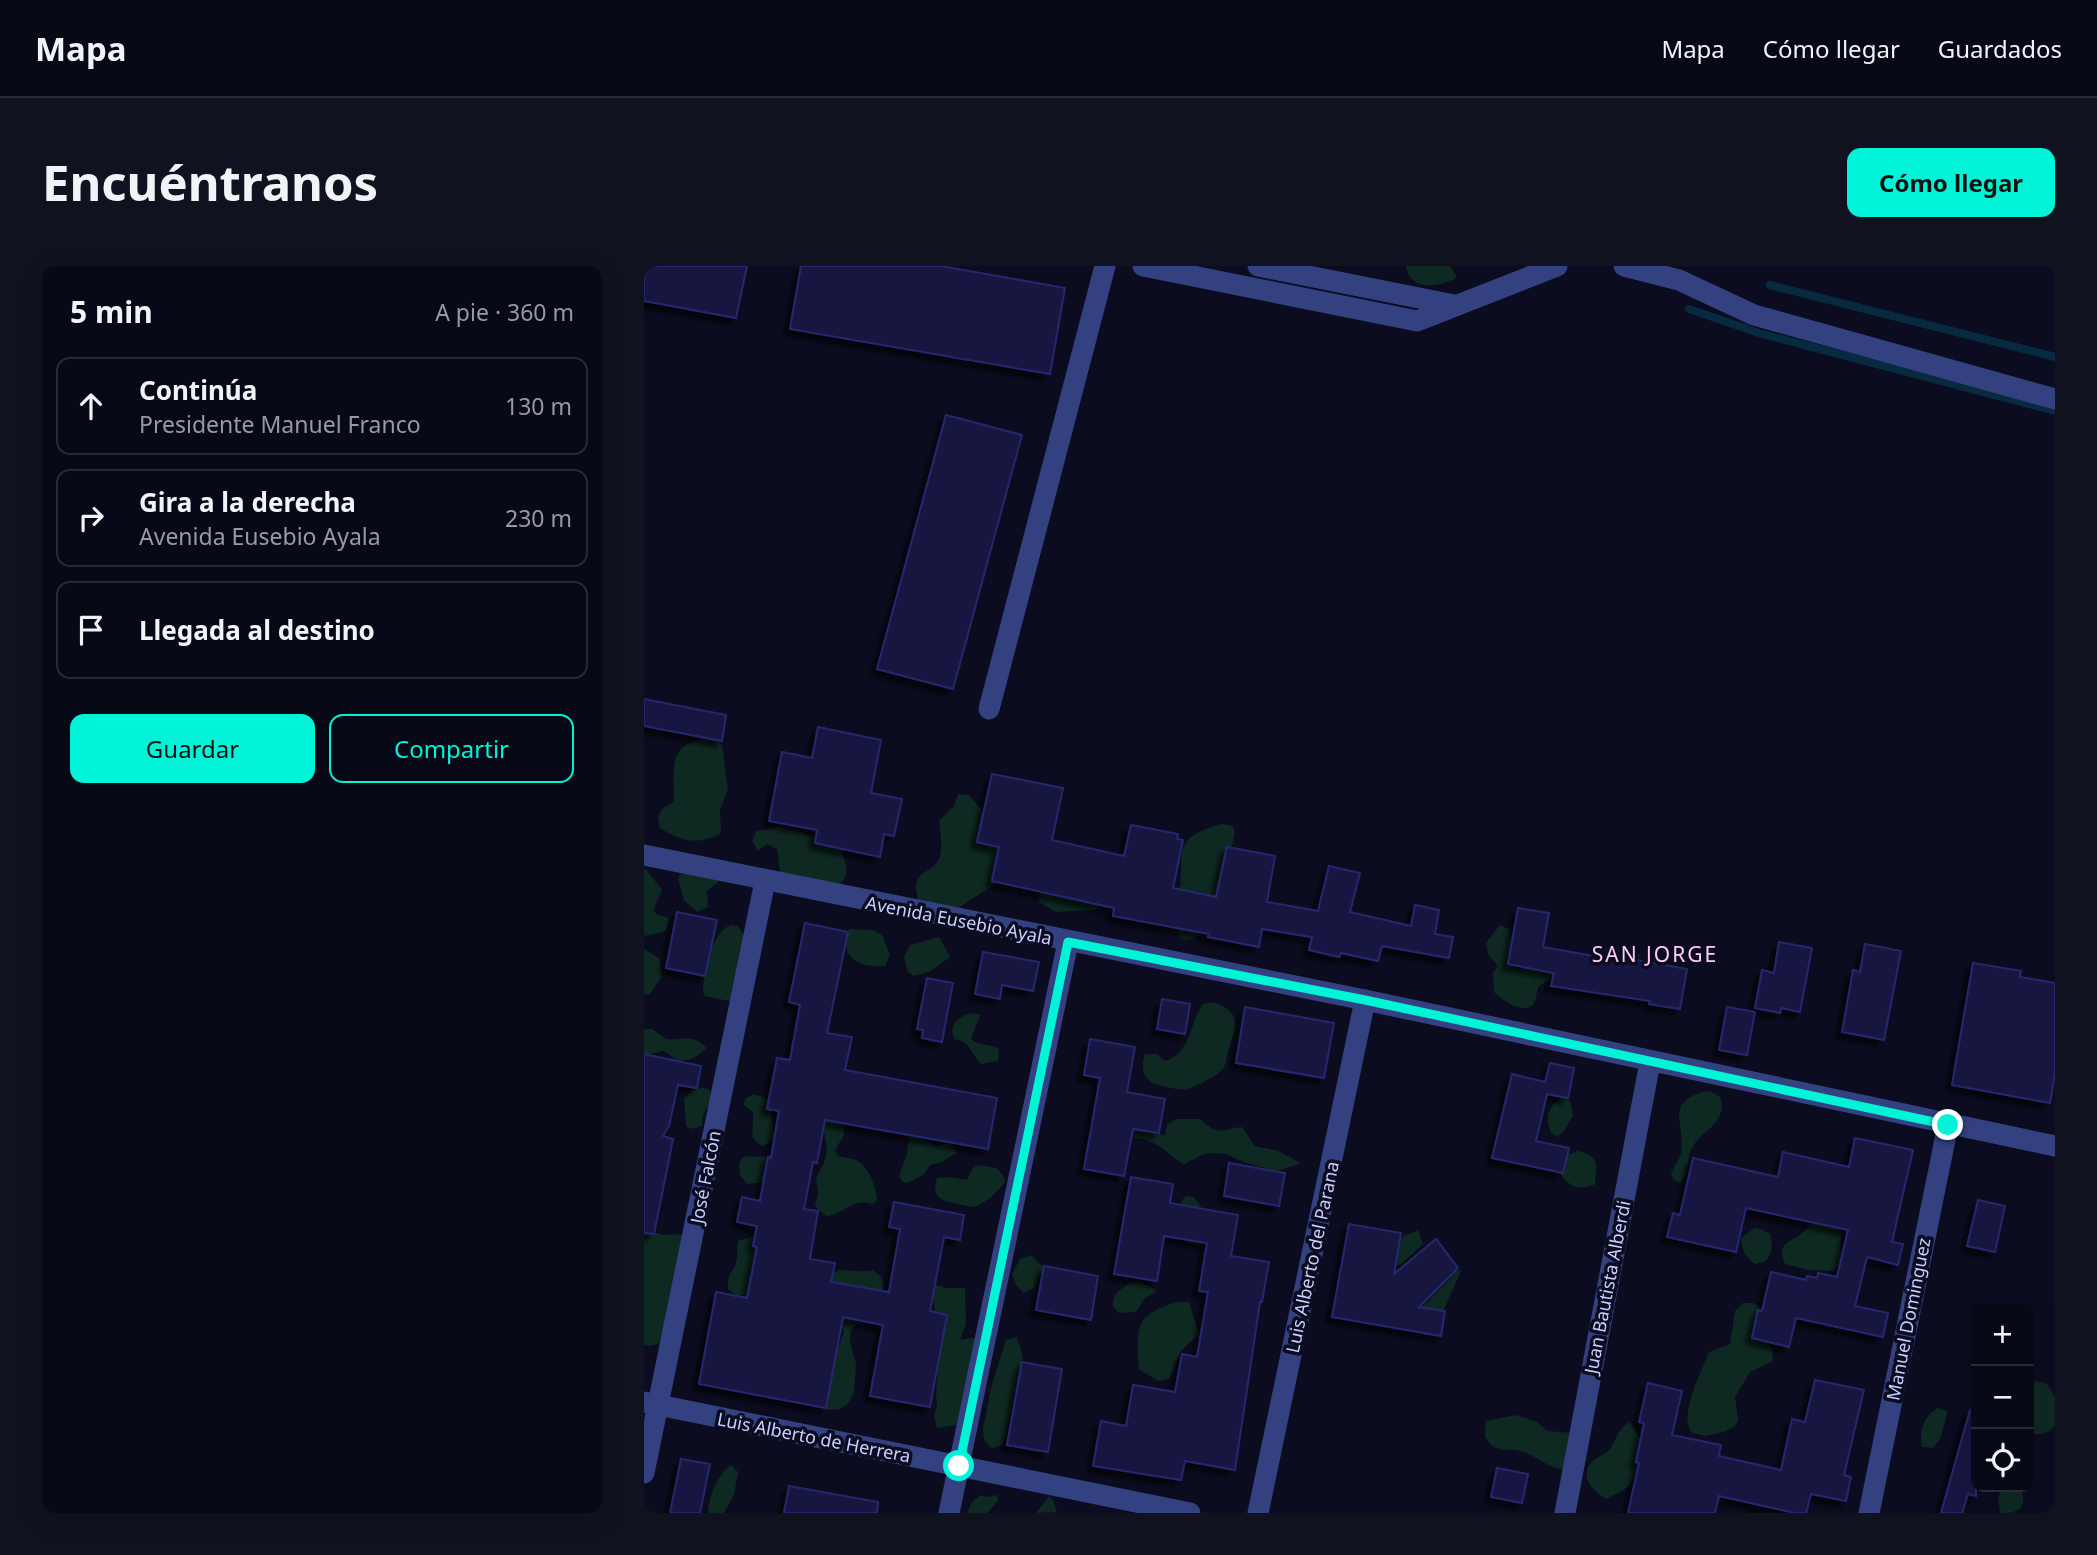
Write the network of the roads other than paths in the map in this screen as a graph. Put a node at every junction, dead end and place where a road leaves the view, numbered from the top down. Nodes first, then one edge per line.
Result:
1 (1105, 266) edge
2 (1143, 266) edge
3 (1258, 266) edge
4 (1557, 266) edge
5 (1624, 266) edge
6 (1454, 305) junction
7 (2055, 399) edge
8 (989, 709) dead end
9 (644, 855) edge
10 (765, 881) junction
11 (1068, 942) junction
12 (1365, 1000) junction
13 (1650, 1062) junction
14 (1948, 1125) junction
15 (2055, 1146) edge
16 (651, 1404) edge
17 (959, 1466) junction
18 (644, 1473) edge
19 (949, 1513) edge
20 (1190, 1513) edge
21 (1258, 1513) edge
22 (1565, 1513) edge
23 (1869, 1513) edge

1 - 8 street
2 - 6 street
3 - 6 street
4 - 6 street
5 - 7 street
9 - 10 street, Avenida Eusebio Ayala
10 - 11 street, Avenida Eusebio Ayala
10 - 16 street, José Falcón
11 - 12 street, Avenida Eusebio Ayala
11 - 17 street
12 - 13 street, Avenida Eusebio Ayala
12 - 21 street, Luis Alberto del Parana
13 - 14 street, Avenida Eusebio Ayala
13 - 22 street, Juan Bautista Alberdi
14 - 15 street, Avenida Eusebio Ayala
14 - 23 street, Manuel Dominguez
16 - 17 street, Luis Alberto de Herrera
16 - 18 street, José Falcón
17 - 19 street
17 - 20 street, Luis Alberto de Herrera

